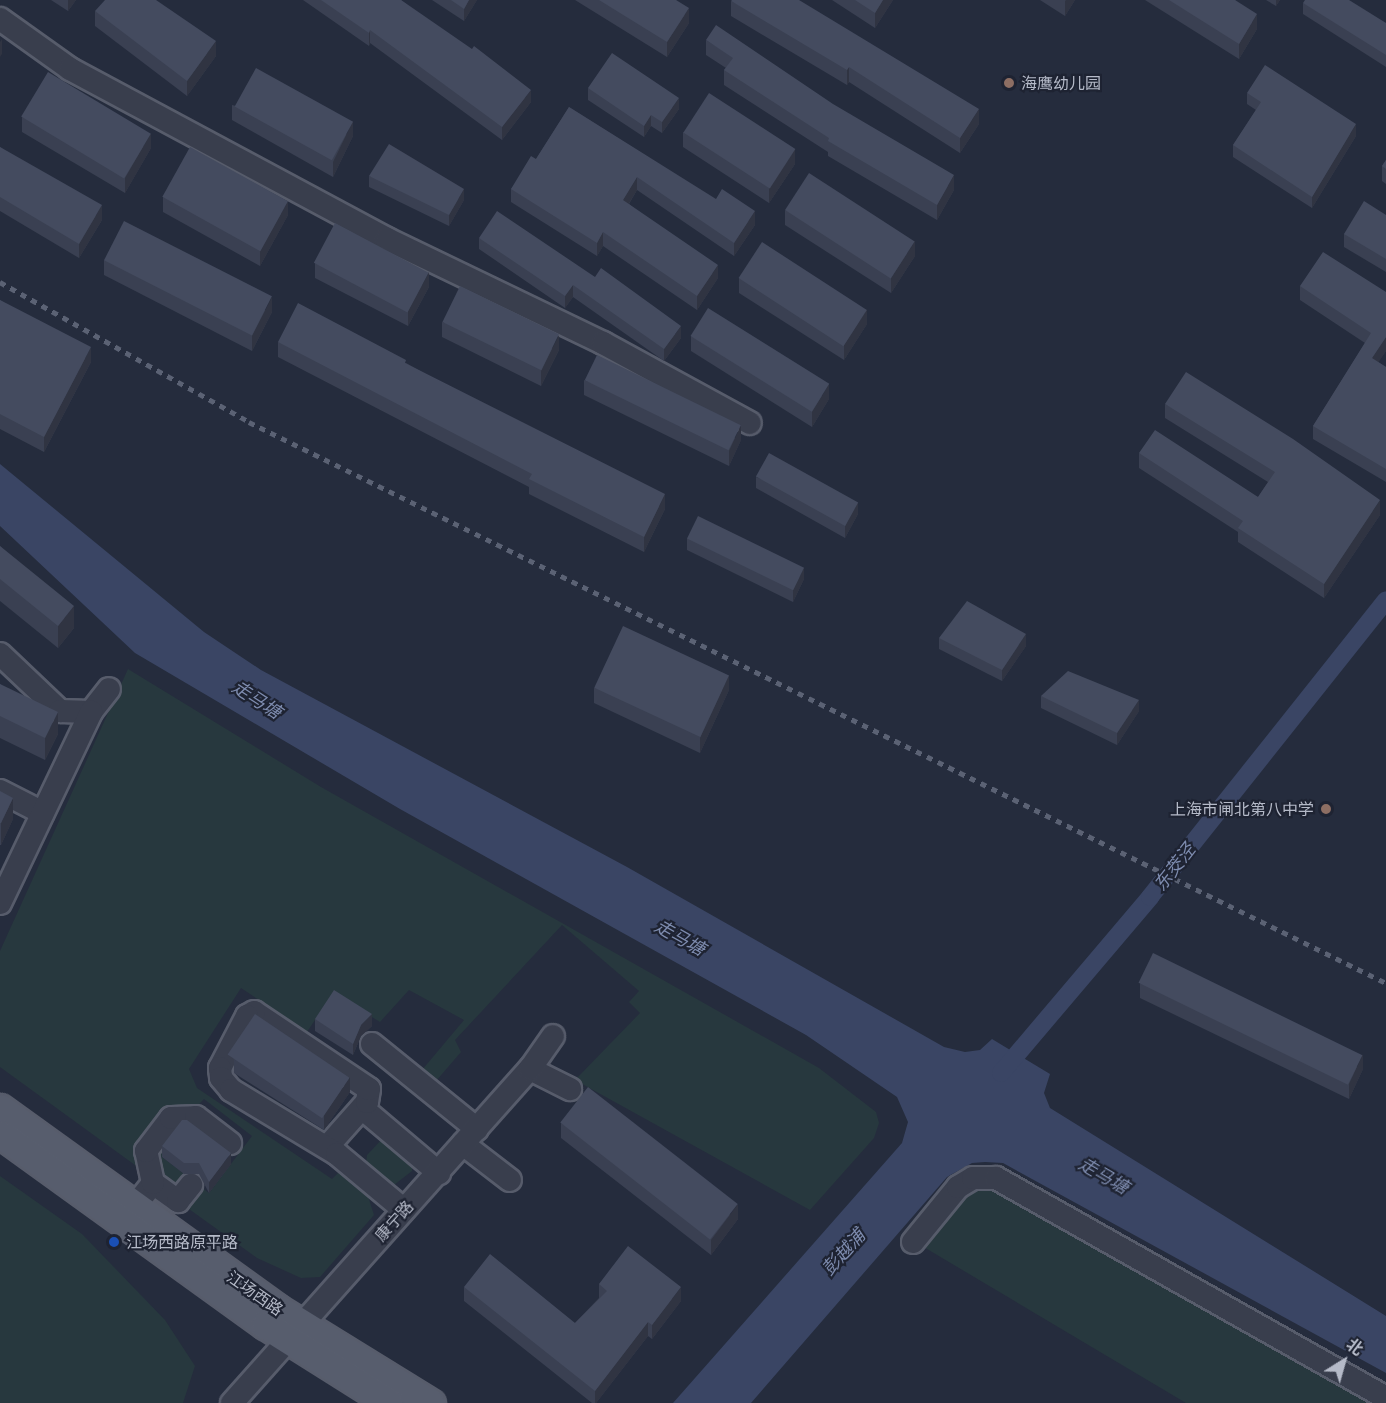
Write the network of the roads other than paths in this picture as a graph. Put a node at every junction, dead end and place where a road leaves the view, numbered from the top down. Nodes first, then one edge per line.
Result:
1 (0, 19) edge
2 (750, 423) dead end
3 (0, 654) edge
4 (109, 689) dead end
5 (91, 712) junction
6 (0, 791) edge
7 (43, 813) junction
8 (2, 895) edge
9 (553, 1036) dead end
10 (372, 1044) dead end
11 (531, 1069) junction
12 (570, 1089) dead end
13 (0, 1108) edge
14 (362, 1108) junction
15 (0, 1134) edge
16 (470, 1136) junction
17 (230, 1143) dead end
18 (327, 1147) junction
19 (439, 1173) junction
20 (510, 1180) dead end
21 (153, 1183) junction
22 (191, 1185) dead end
23 (135, 1206) junction
24 (404, 1209) junction
25 (914, 1242) dead end
26 (293, 1332) junction
27 (1386, 1398) edge
28 (232, 1403) edge
29 (388, 1403) edge
30 (431, 1403) edge

1 - 2 street
3 - 5 street
4 - 5 street
5 - 7 street
6 - 7 street
7 - 8 street
9 - 11 street, 康宁路
10 - 16 street
11 - 12 street
11 - 16 street, 康宁路
13 - 23 main road, 江场西路
14 - 18 street
14 - 18 street
14 - 19 street
15 - 26 main road, 江场西路
16 - 19 street, 康宁路
16 - 20 street
17 - 21 street
18 - 24 street
19 - 24 street, 康宁路
21 - 22 street
21 - 23 street
23 - 26 main road, 江场西路
24 - 26 street, 康宁路
25 - 27 street
26 - 28 street, 康宁路
26 - 29 main road, 江场西路
26 - 30 main road, 江场西路

